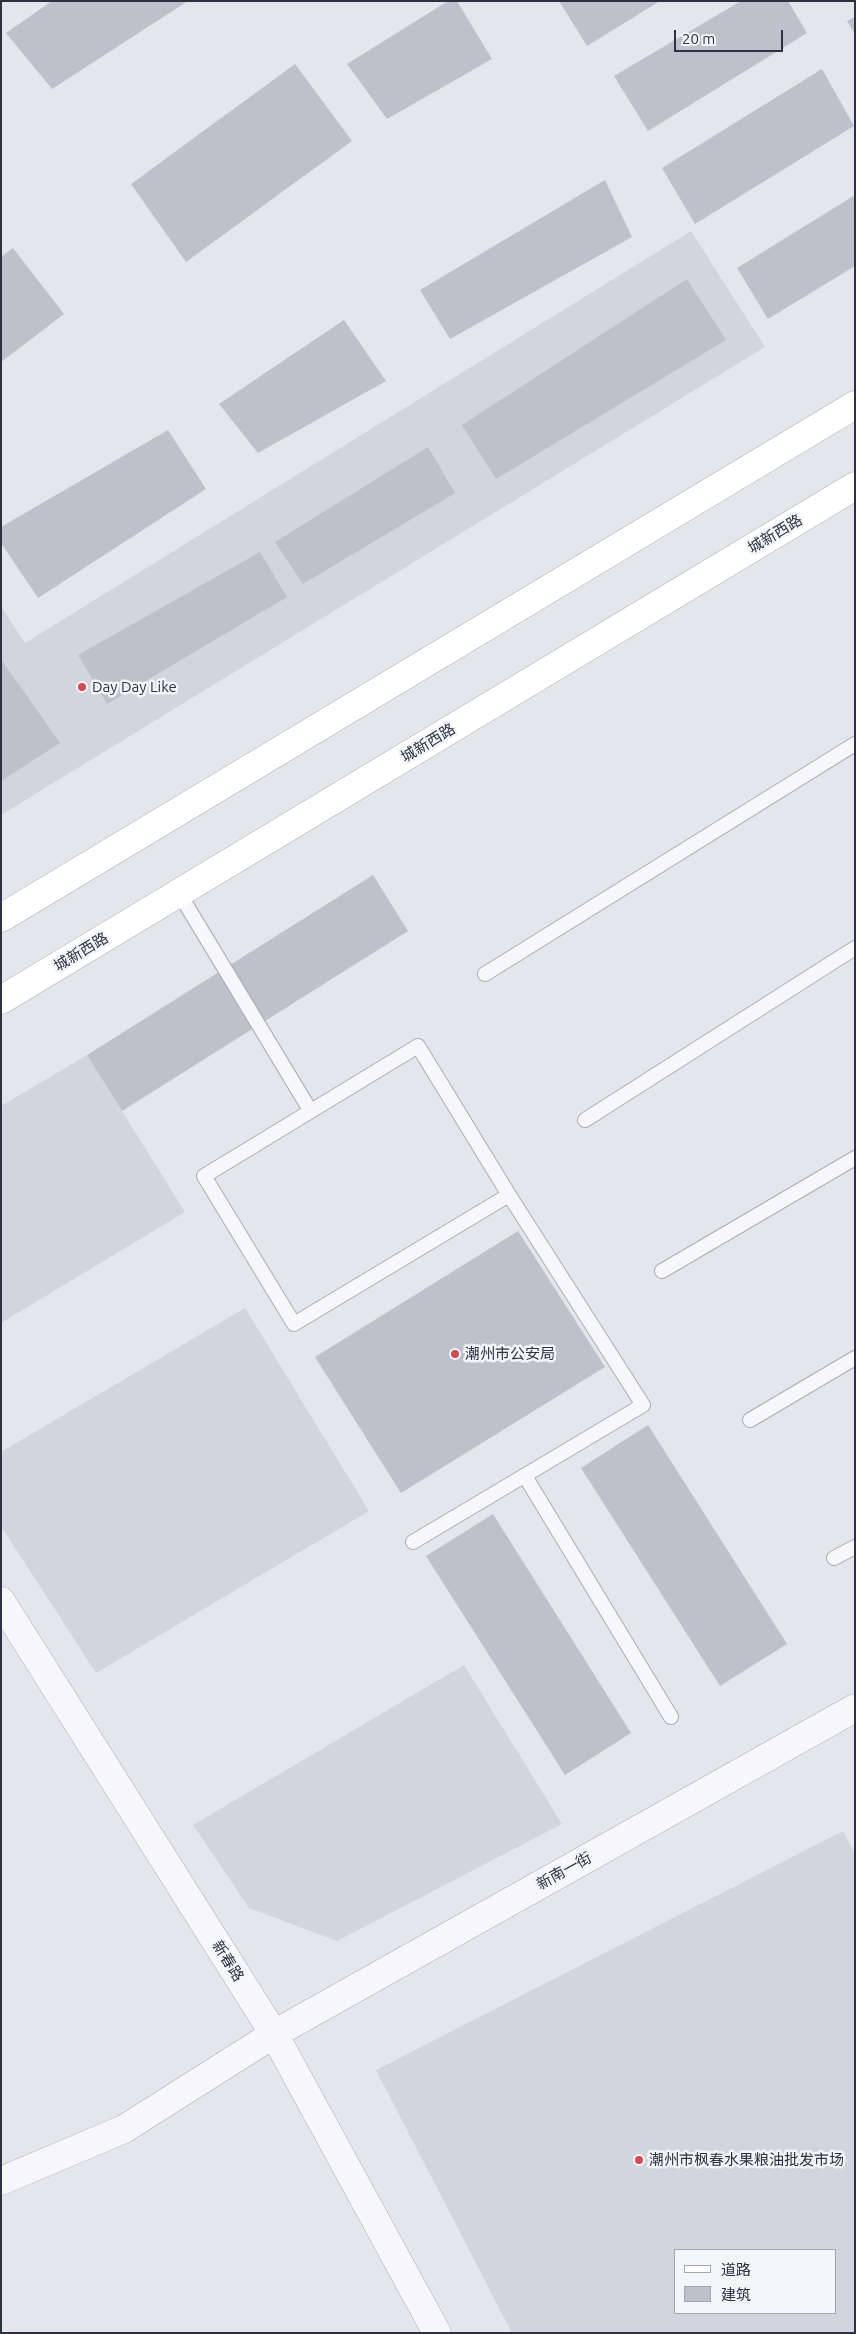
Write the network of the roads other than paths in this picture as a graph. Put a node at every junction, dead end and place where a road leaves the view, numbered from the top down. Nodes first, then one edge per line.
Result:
1 (855, 404) edge
2 (855, 486) edge
3 (855, 744) edge
4 (179, 893) junction
5 (1, 918) edge
6 (855, 948) edge
7 (485, 974) dead end
8 (1, 1000) edge
9 (310, 1110) junction
10 (585, 1120) dead end
11 (855, 1158) edge
12 (509, 1194) junction
13 (662, 1270) dead end
14 (855, 1358) edge
15 (750, 1420) dead end
16 (525, 1476) junction
17 (413, 1542) dead end
18 (855, 1547) edge
19 (834, 1558) dead end
20 (1, 1601) edge
21 (855, 1708) edge
22 (671, 1717) dead end
23 (274, 2034) junction
24 (1, 2181) edge
25 (437, 2333) edge

1 - 5 main road
2 - 4 main road, 城新西路
3 - 7 lane
4 - 8 main road, 城新西路
4 - 9 lane
6 - 10 lane
9 - 12 lane
9 - 12 lane
11 - 13 lane
12 - 16 lane
14 - 15 lane
16 - 17 lane
16 - 22 lane
18 - 19 lane
20 - 23 street, 新春路
21 - 23 street, 新南一街
23 - 24 street, 新南一街
23 - 25 street, 新春路

